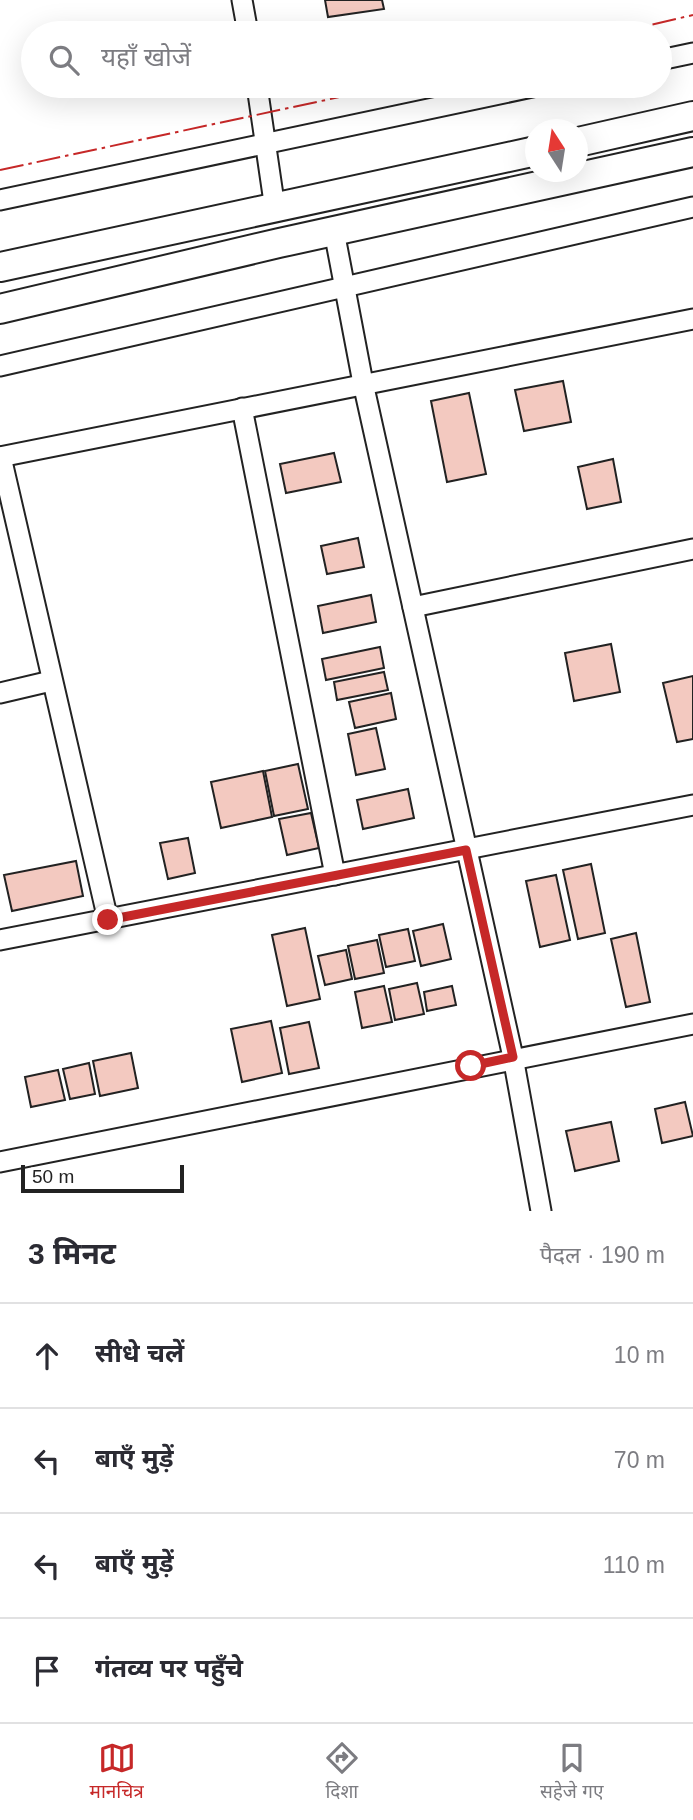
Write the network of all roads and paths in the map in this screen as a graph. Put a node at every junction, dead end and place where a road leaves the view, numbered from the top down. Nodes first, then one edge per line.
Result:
1 (242, 0) edge
2 (246, 21) edge
3 (693, 53) edge
4 (672, 57) edge
5 (259, 98) edge
6 (480, 98) edge
7 (693, 116) edge
8 (588, 140) edge
9 (267, 143) junction
10 (693, 152) edge
11 (525, 153) edge
12 (0, 201) edge
13 (693, 207) edge
14 (275, 209) junction
15 (334, 231) junction
16 (0, 267) edge
17 (343, 286) junction
18 (0, 309) edge
19 (693, 319) edge
20 (0, 366) edge
21 (363, 383) junction
22 (242, 408) junction
23 (0, 457) edge
24 (693, 549) edge
25 (413, 607) junction
26 (51, 681) junction
27 (0, 693) edge
28 (693, 805) edge
29 (466, 850) junction
30 (335, 875) junction
31 (108, 920) junction
32 (0, 940) edge
33 (693, 1024) edge
34 (513, 1057) junction
35 (0, 1162) edge
36 (541, 1211) edge

1 - 2 street
3 - 4 street
5 - 9 street
6 - 9 street
7 - 8 street
9 - 12 street
9 - 14 street
10 - 15 street
11 - 14 street
13 - 17 street
14 - 16 street
15 - 17 street
15 - 18 street
17 - 20 street
17 - 21 street
19 - 21 street
21 - 22 street
21 - 25 street
22 - 23 street
22 - 30 street
23 - 26 street
24 - 25 street
25 - 29 street
26 - 27 street
26 - 31 street
28 - 29 street
29 - 30 street
29 - 34 street
30 - 31 street
31 - 32 street
33 - 34 street
34 - 35 street
34 - 36 street

